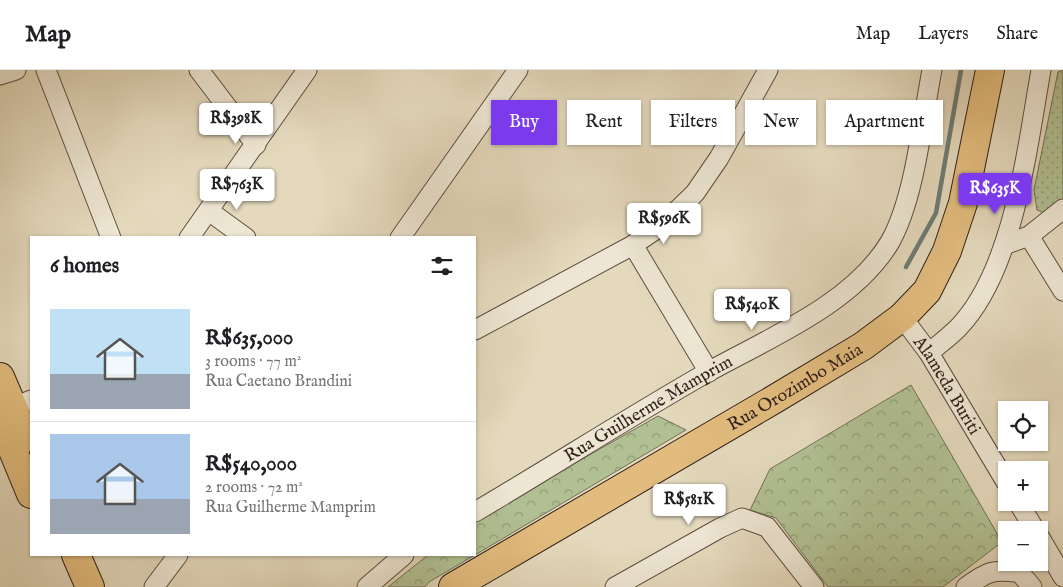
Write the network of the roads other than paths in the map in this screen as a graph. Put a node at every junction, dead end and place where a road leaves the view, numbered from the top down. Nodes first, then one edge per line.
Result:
1 (16, 70) edge
2 (46, 70) edge
3 (199, 70) edge
4 (307, 70) edge
5 (518, 70) edge
6 (768, 70) edge
7 (932, 70) edge
8 (990, 70) edge
9 (1041, 70) edge
10 (0, 75) edge
11 (256, 145) junction
12 (1063, 208) edge
13 (209, 211) junction
14 (109, 236) edge
15 (190, 236) edge
16 (243, 236) edge
17 (401, 236) edge
18 (1029, 236) junction
19 (633, 245) junction
20 (1004, 245) junction
21 (1063, 292) edge
22 (902, 317) junction
23 (476, 329) edge
24 (928, 353) junction
25 (709, 372) junction
26 (0, 377) edge
27 (11, 409) edge
28 (30, 449) edge
29 (998, 469) edge
30 (30, 490) edge
31 (476, 511) edge
32 (1048, 551) edge
33 (56, 556) edge
34 (76, 556) edge
35 (177, 556) edge
36 (403, 556) edge
37 (1063, 577) edge
38 (629, 584) edge
39 (70, 587) edge
40 (90, 587) edge
41 (154, 587) edge
42 (367, 587) edge
43 (453, 587) edge
44 (814, 587) edge
45 (966, 587) edge
46 (1032, 587) edge

1 - 10 street
2 - 14 street
3 - 11 street
4 - 11 street
5 - 17 street
6 - 19 street
7 - 25 street, Rua Guilherme Mamprim
8 - 22 main road, Rua Orozimbo Maia
9 - 20 street
11 - 13 street
12 - 18 street
13 - 15 street
13 - 16 street
18 - 20 street
18 - 21 street
19 - 23 street
19 - 25 street
20 - 24 street
22 - 24 street, Alameda Buriti
22 - 43 main road, Rua Orozimbo Maia
24 - 29 street, Alameda Buriti
25 - 31 street, Rua Guilherme Mamprim
26 - 27 main road
27 - 28 main road
27 - 30 main road
32 - 37 street
33 - 39 main road
34 - 40 main road
35 - 41 street
36 - 42 street
38 - 44 street
45 - 46 street

